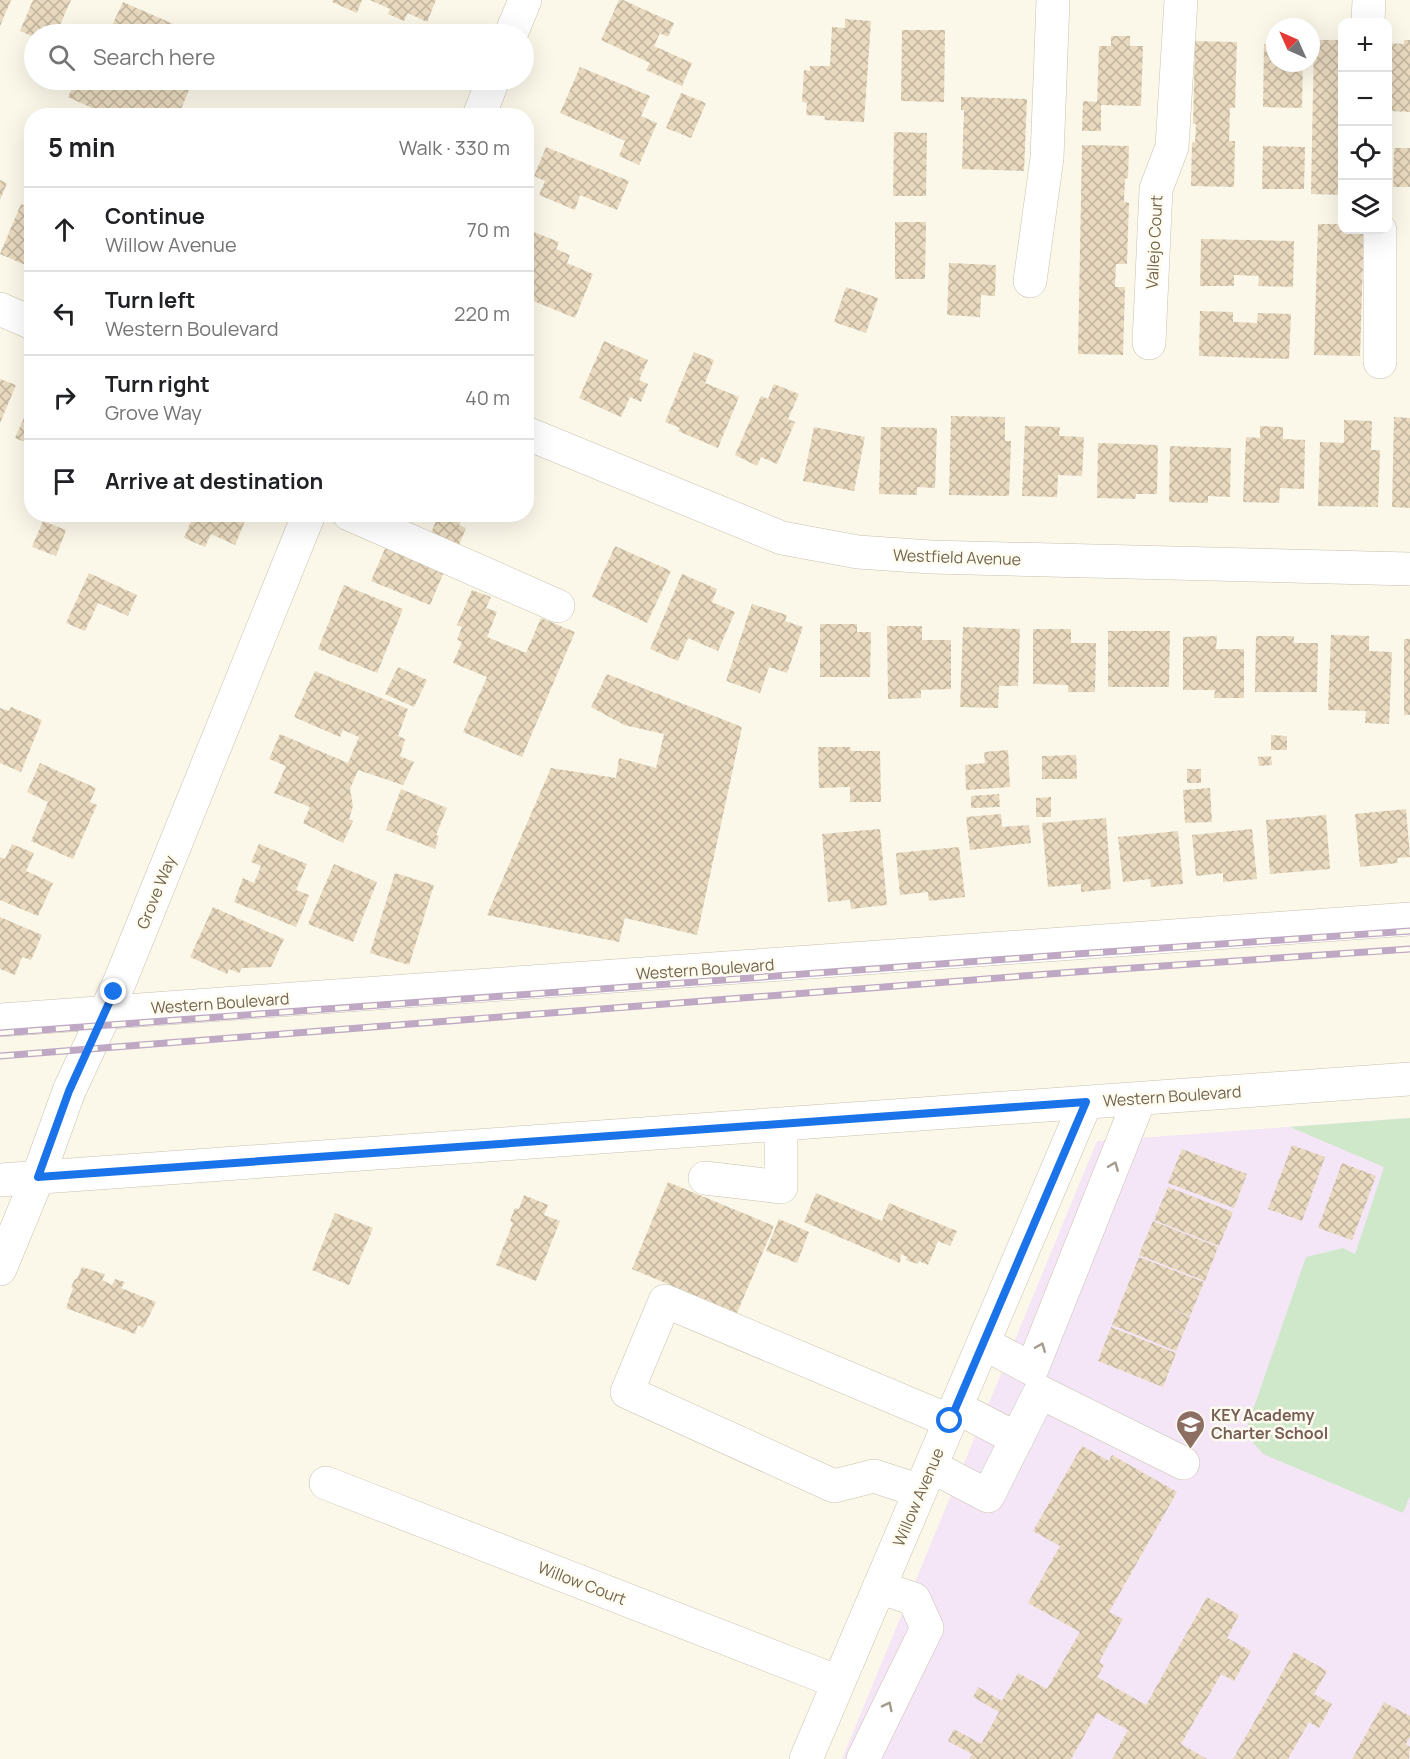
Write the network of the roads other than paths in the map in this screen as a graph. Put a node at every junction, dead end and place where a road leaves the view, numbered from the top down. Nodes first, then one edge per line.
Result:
1 (525, 0) edge
2 (1053, 0) edge
3 (1181, 0) edge
4 (1369, 0) edge
5 (1368, 18) edge
6 (515, 24) edge
7 (490, 90) edge
8 (482, 108) edge
9 (1380, 234) edge
10 (1030, 281) dead end
11 (0, 309) edge
12 (24, 320) edge
13 (1149, 343) dead end
14 (1380, 362) dead end
15 (534, 436) edge
16 (306, 522) edge
17 (367, 522) edge
18 (1410, 569) edge
19 (558, 606) dead end
20 (1410, 919) edge
21 (106, 1011) junction
22 (0, 1020) edge
23 (1410, 1079) edge
24 (1140, 1098) junction
25 (1086, 1102) junction
26 (781, 1124) junction
27 (38, 1177) junction
28 (705, 1178) dead end
29 (0, 1180) edge
30 (0, 1269) edge
31 (983, 1343) junction
32 (953, 1414) junction
33 (1017, 1439) junction
34 (1183, 1463) dead end
35 (926, 1478) junction
36 (326, 1483) dead end
37 (879, 1587) junction
38 (838, 1682) junction
39 (806, 1759) edge
40 (863, 1759) edge

1 - 6 street
2 - 10 street
3 - 13 street, Vallejo Court
4 - 5 street
7 - 8 street
9 - 14 street
11 - 12 street
15 - 18 street, Westfield Avenue
16 - 21 street, Grove Way
17 - 19 street
20 - 21 street, Western Boulevard
21 - 22 street, Western Boulevard
21 - 27 street, Grove Way
23 - 24 street, Western Boulevard
24 - 25 street, Western Boulevard
31 -> 24 street
25 - 26 street, Western Boulevard
25 - 31 street, Willow Avenue
26 - 27 street, Western Boulevard
26 - 28 street
27 - 29 street, Western Boulevard
27 - 30 street, Grove Way
31 - 32 street, Willow Avenue
32 - 33 street
32 - 35 street, Willow Avenue
32 - 35 street
33 - 34 street
33 - 35 street
35 - 37 street, Willow Avenue
36 - 38 street, Willow Court
37 - 38 street, Willow Avenue
40 -> 37 street
38 - 39 street, Willow Avenue

